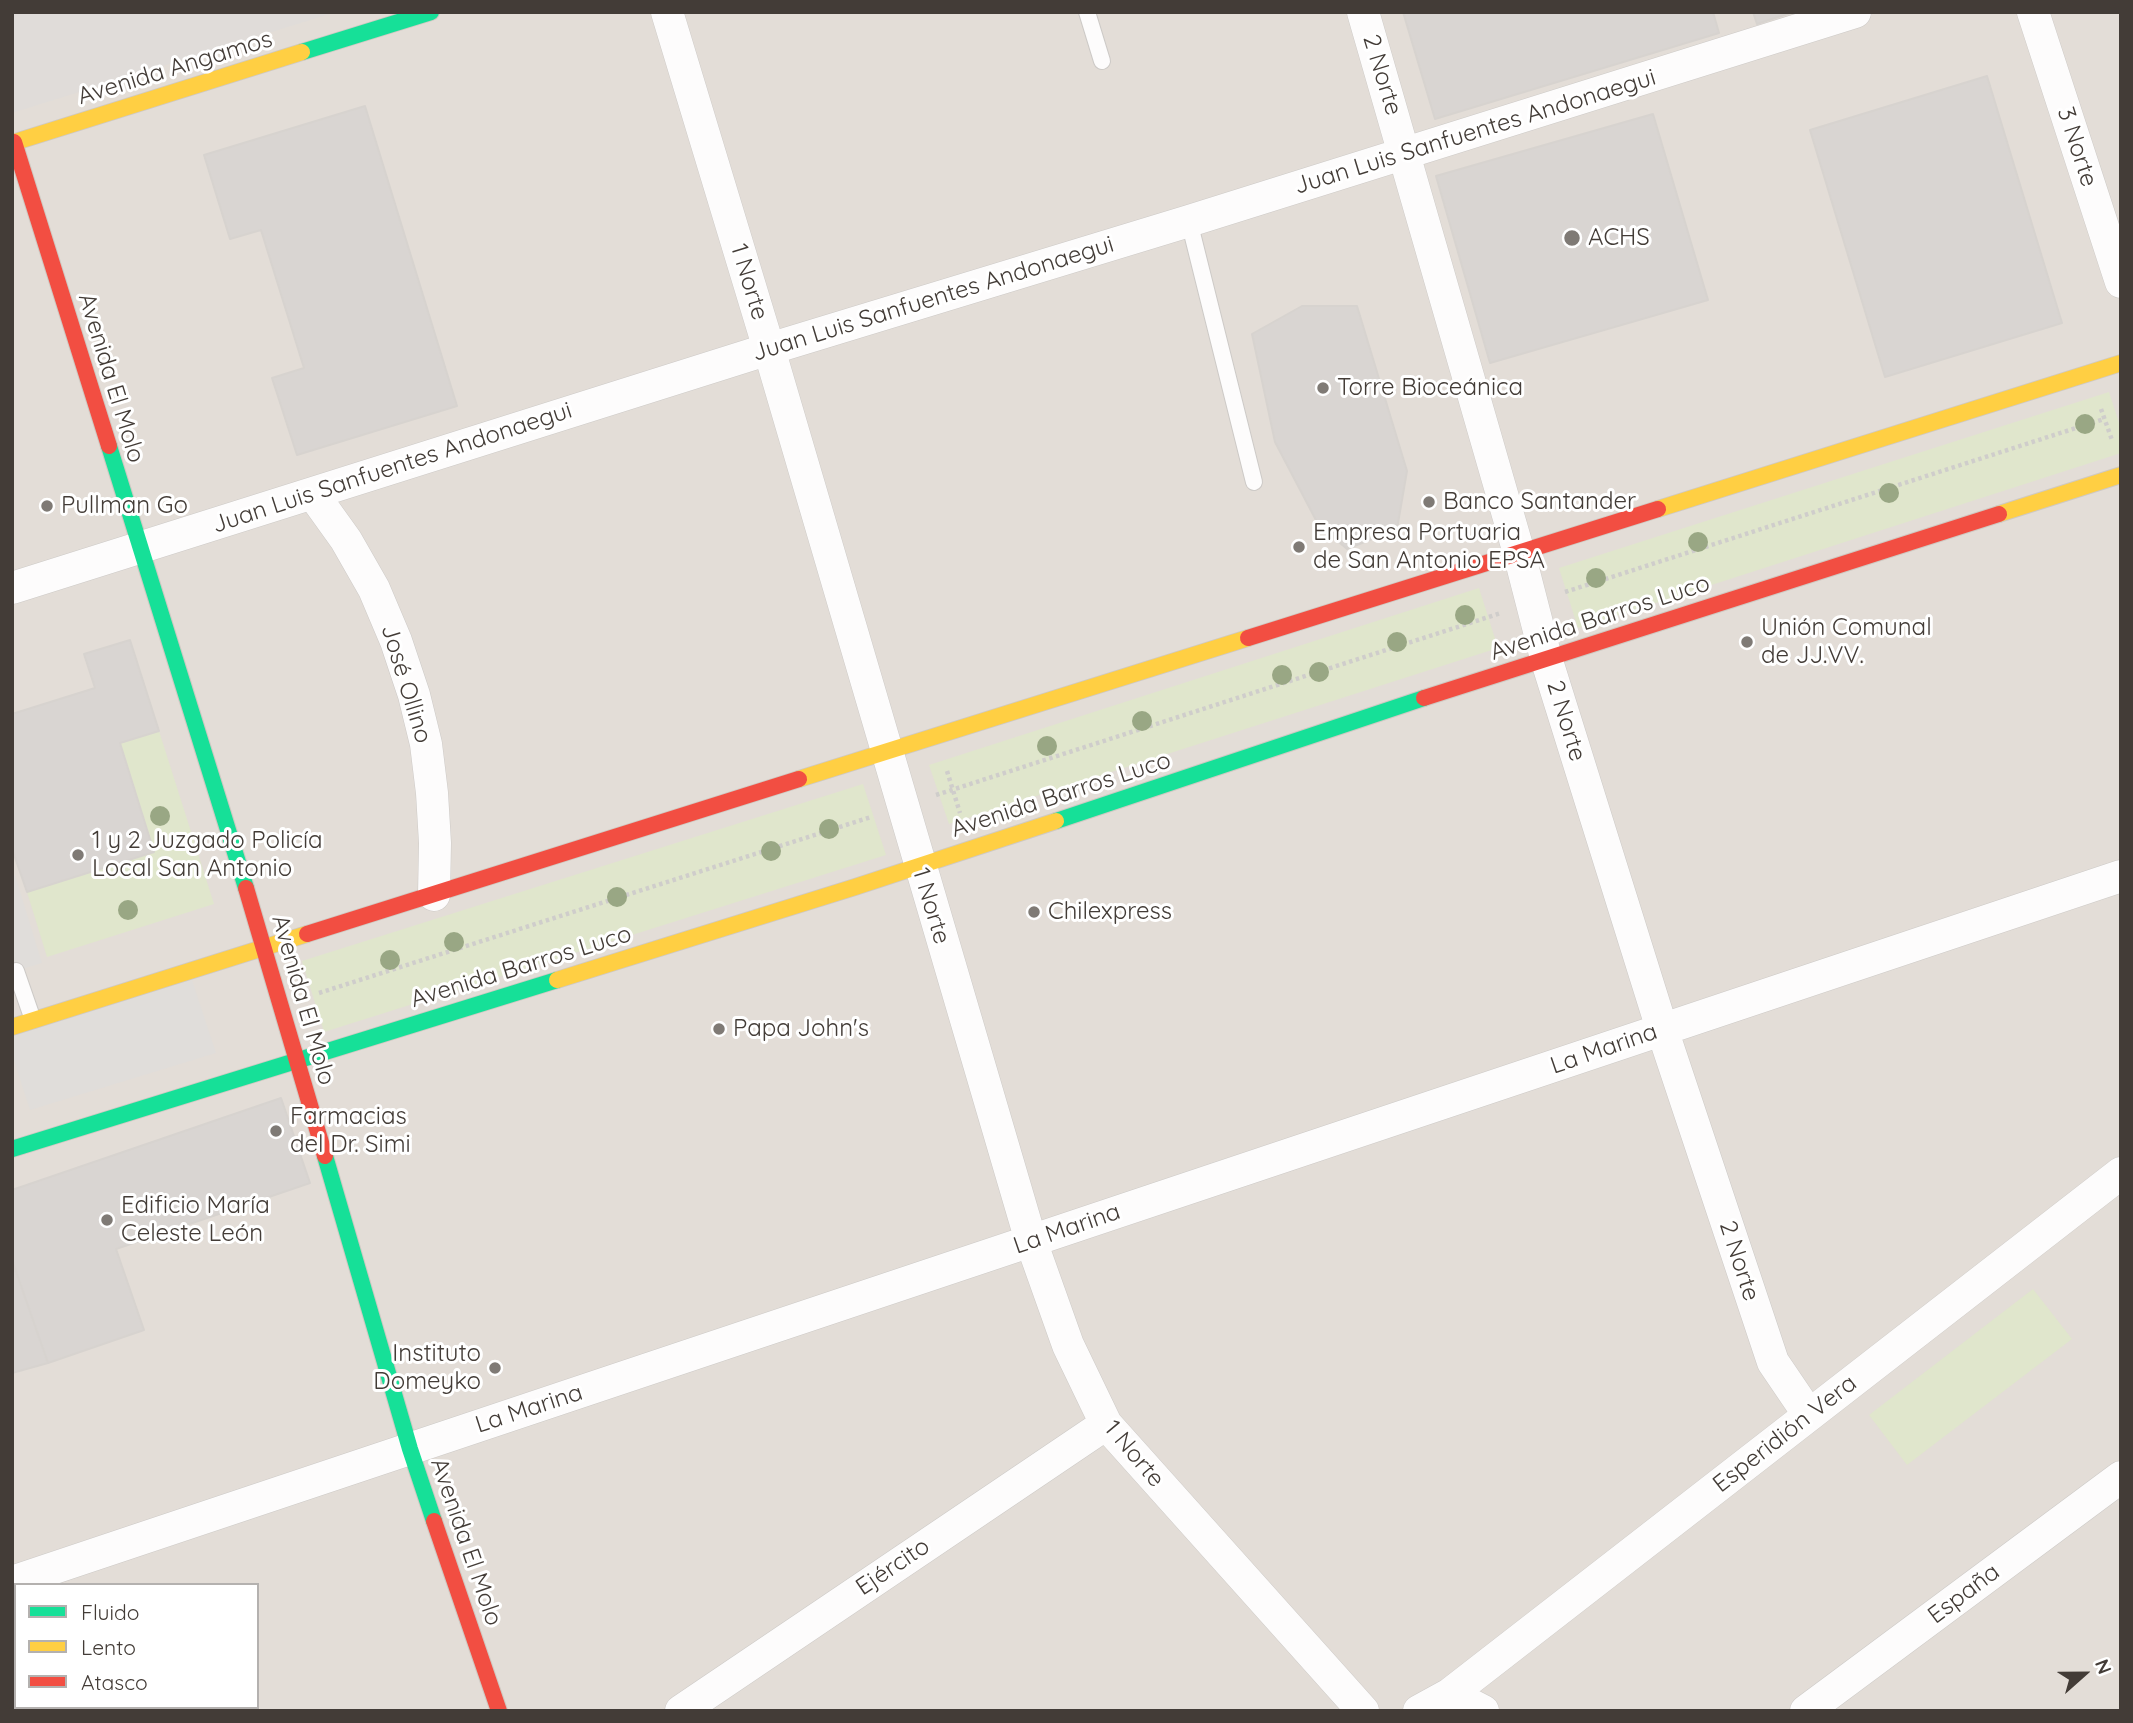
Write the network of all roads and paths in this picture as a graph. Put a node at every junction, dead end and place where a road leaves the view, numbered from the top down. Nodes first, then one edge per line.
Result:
1 (431, 12) edge
2 (667, 12) edge
3 (1087, 12) edge
4 (1363, 12) edge
5 (1855, 12) edge
6 (2033, 12) edge
7 (1102, 61) dead end
8 (13, 142) edge
9 (1405, 154) junction
10 (1189, 221) junction
11 (2121, 282) edge
12 (769, 349) junction
13 (2121, 363) edge
14 (2088, 374) junction
15 (2104, 419) junction
16 (2113, 441) dead end
17 (2121, 475) edge
18 (1254, 482) dead end
19 (313, 494) junction
20 (140, 548) junction
21 (1519, 553) junction
22 (12, 588) edge
23 (1532, 602) junction
24 (1546, 658) junction
25 (937, 736) junction
26 (886, 752) junction
27 (953, 790) junction
28 (902, 806) junction
29 (971, 849) junction
30 (919, 866) junction
31 (2121, 876) edge
32 (434, 895) junction
33 (265, 948) junction
34 (16, 971) dead end
35 (319, 993) dead end
36 (33, 1020) junction
37 (12, 1027) edge
38 (1662, 1030) junction
39 (297, 1060) junction
40 (17, 1143) edge
41 (2121, 1173) edge
42 (1031, 1241) junction
43 (1809, 1415) junction
44 (1106, 1424) junction
45 (411, 1449) junction
46 (2121, 1477) edge
47 (12, 1582) edge
48 (1450, 1694) junction
49 (499, 1711) edge
50 (681, 1711) edge
51 (1363, 1711) edge
52 (1419, 1711) edge
53 (1483, 1711) edge
54 (1807, 1711) edge

1 - 8 main road, Avenida Angamos
2 - 12 street, 1 Norte
3 - 7 lane
4 - 9 street, 2 Norte
5 - 9 street, Juan Luis Sanfuentes Andonaegui
6 - 11 street, 3 Norte
8 - 20 main road, Avenida El Molo
9 - 10 street, Juan Luis Sanfuentes Andonaegui
9 - 21 street, 2 Norte
10 - 12 street, Juan Luis Sanfuentes Andonaegui
10 - 18 lane
12 - 19 street, Juan Luis Sanfuentes Andonaegui
12 - 26 street, 1 Norte
13 - 14 main road
14 - 15 path
14 - 21 main road
15 - 16 path
15 - 23 path
17 - 24 main road, Avenida Barros Luco
19 - 20 street, Juan Luis Sanfuentes Andonaegui
19 - 32 street, José Ollino
20 - 22 street, Juan Luis Sanfuentes Andonaegui
20 - 33 main road, Avenida El Molo
21 - 23 street, 2 Norte
21 - 25 main road
23 - 24 street, 2 Norte
23 - 27 path
24 - 29 main road, Avenida Barros Luco
24 - 38 street, 2 Norte
25 - 26 main road
25 - 27 path
26 - 28 street, 1 Norte
26 - 32 main road
27 - 28 path
27 - 29 path
28 - 30 street, 1 Norte
28 - 35 path
29 - 30 main road, Avenida Barros Luco
30 - 39 main road, Avenida Barros Luco
30 - 42 street, 1 Norte
31 - 38 street, La Marina
32 - 33 main road
33 - 36 main road
33 - 39 main road, Avenida El Molo
34 - 36 lane
36 - 37 main road
38 - 42 street, La Marina
38 - 43 street, 2 Norte
39 - 40 main road, Avenida Barros Luco
39 - 45 main road, Avenida El Molo
41 - 43 street, Esperidión Vera
42 - 44 street, 1 Norte
42 - 45 street, La Marina
43 - 48 street, Esperidión Vera
44 - 50 street, Ejército
44 - 51 street, 1 Norte
45 - 47 street, La Marina
45 - 49 main road, Avenida El Molo
46 - 54 street, España
48 - 52 street, Esperidión Vera
48 - 53 street

